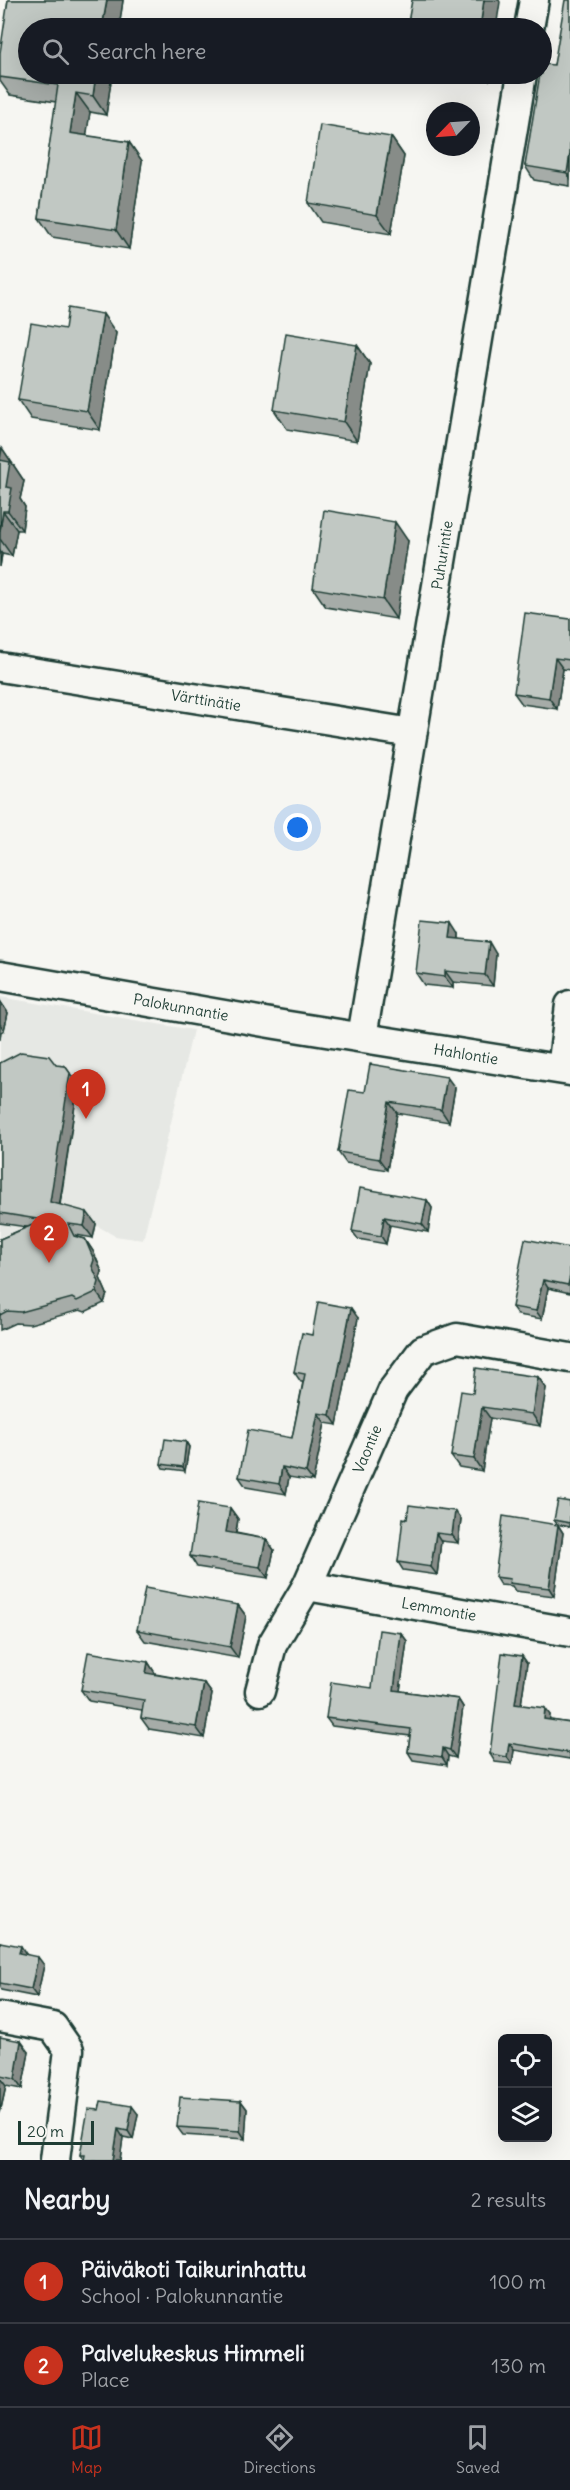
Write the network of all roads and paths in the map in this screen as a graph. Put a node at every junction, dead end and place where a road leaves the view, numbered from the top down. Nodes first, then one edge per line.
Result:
1 (534, 0) edge
2 (531, 18) edge
3 (520, 84) edge
4 (0, 667) edge
5 (412, 733) junction
6 (0, 976) edge
7 (570, 1005) edge
8 (362, 1037) junction
9 (566, 1070) edge
10 (570, 1358) edge
11 (307, 1586) junction
12 (570, 1632) edge
13 (260, 1691) dead end
14 (0, 2017) edge
15 (55, 2160) edge

1 - 2 street
3 - 5 street, Puhurintie
4 - 5 street, Värttinätie
5 - 8 street, Puhurintie
6 - 8 street, Palokunnantie
7 - 9 street
8 - 9 street, Hahlontie
10 - 11 street, Vaontie
11 - 12 street, Lemmontie
11 - 13 street, Vaontie
14 - 15 street

